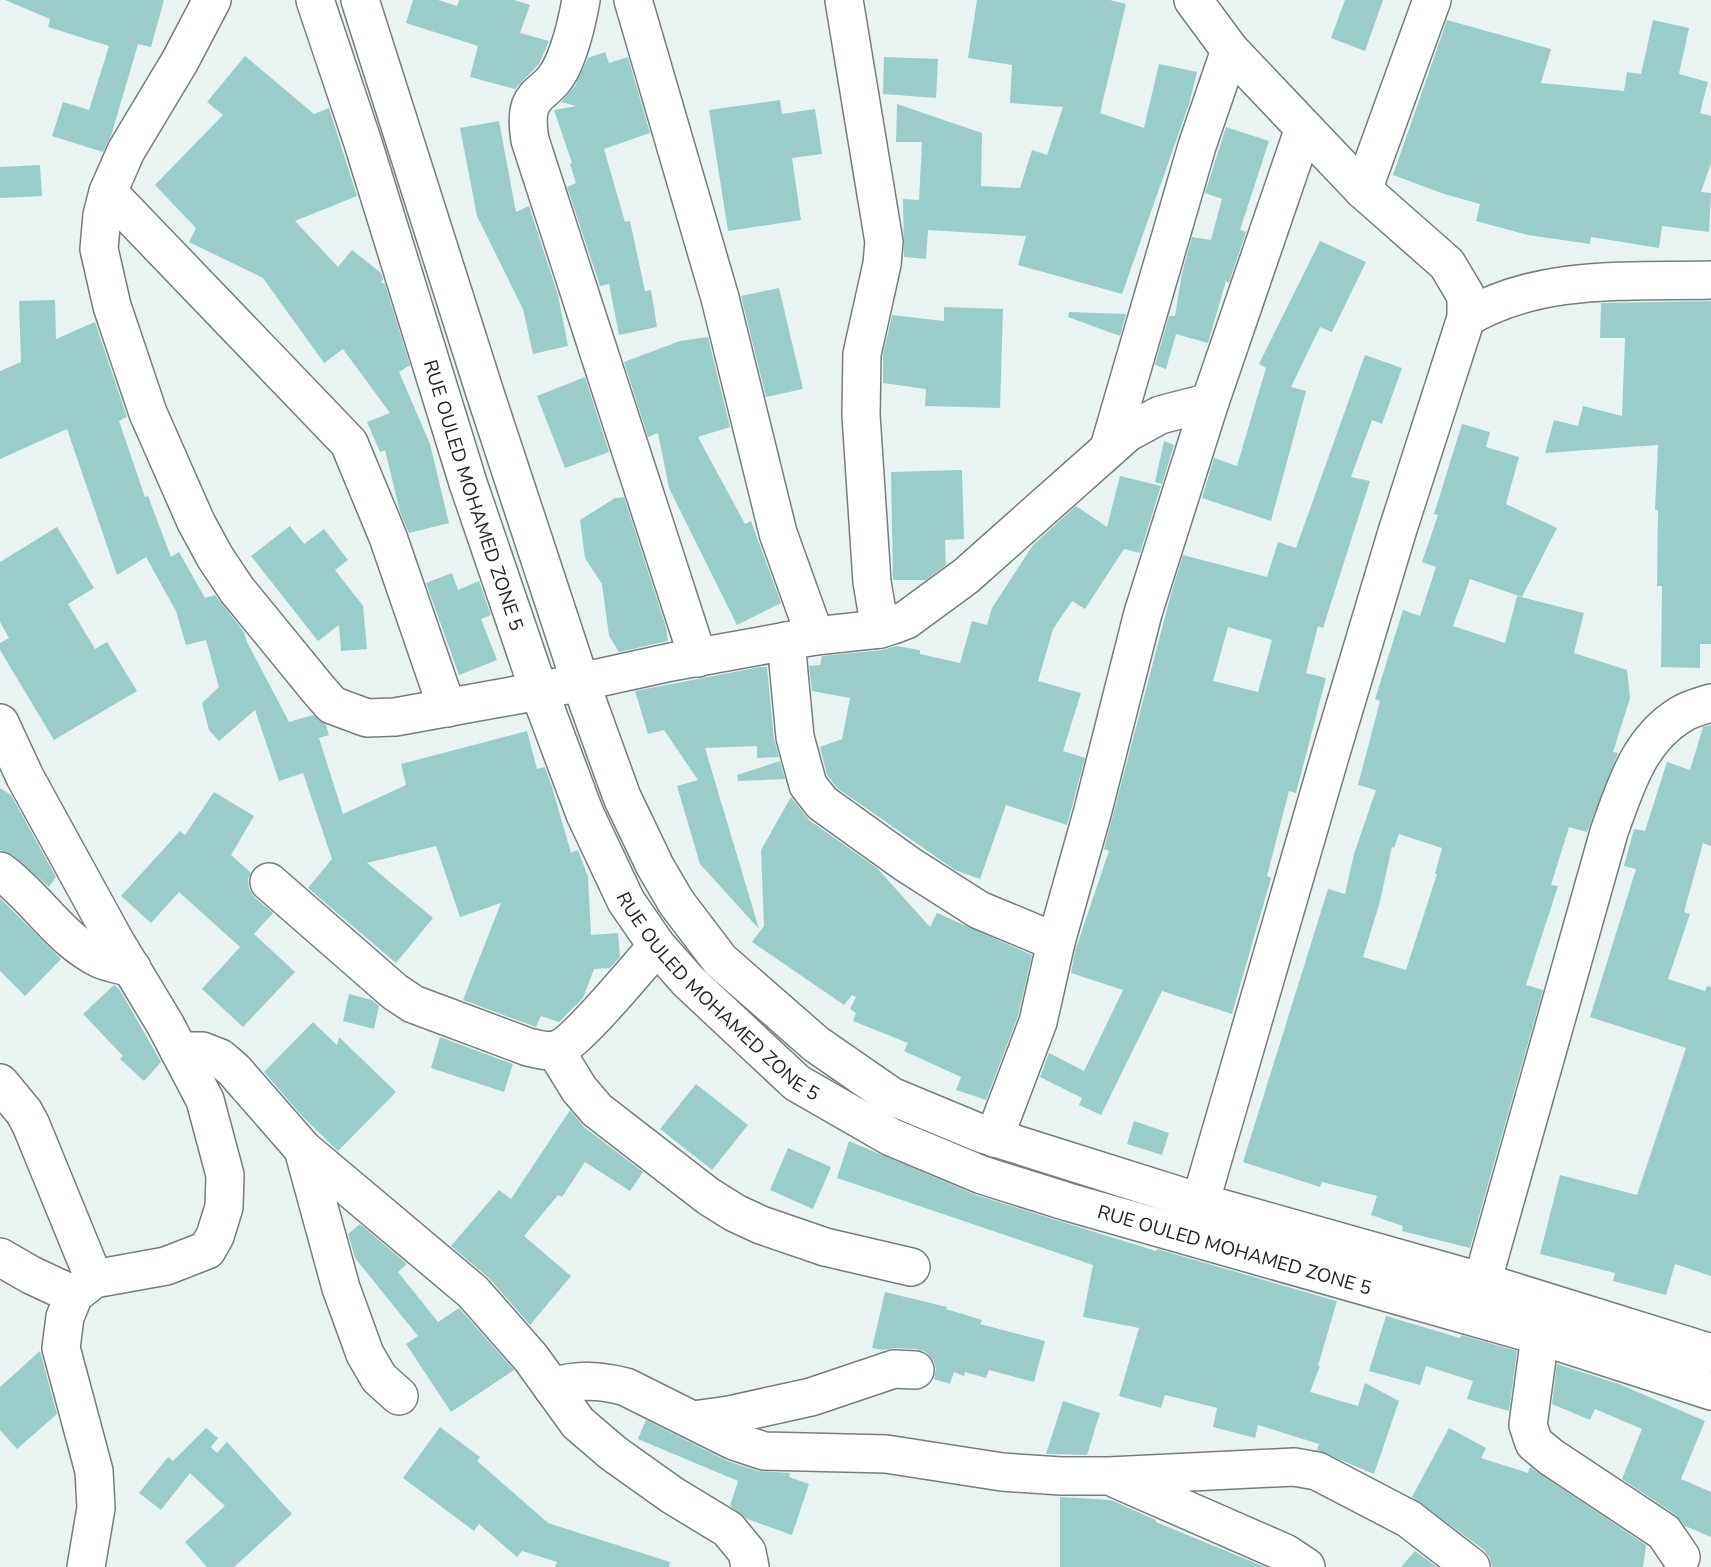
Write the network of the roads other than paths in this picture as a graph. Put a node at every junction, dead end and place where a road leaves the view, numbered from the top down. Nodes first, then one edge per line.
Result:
1 (212, 0) edge
2 (315, 0) edge
3 (360, 0) edge
4 (581, 0) edge
5 (633, 0) edge
6 (844, 0) edge
7 (1193, 0) edge
8 (1432, 0) edge
9 (1230, 50) junction
10 (1304, 128) junction
11 (1363, 190) junction
12 (108, 192) junction
13 (1711, 280) edge
14 (1466, 318) junction
15 (1210, 402) junction
16 (1109, 448) junction
17 (880, 629) junction
18 (800, 638) junction
19 (698, 658) junction
20 (580, 681) junction
21 (539, 691) junction
22 (1711, 703) edge
23 (447, 708) junction
24 (0, 723) edge
25 (0, 871) edge
26 (269, 881) dead end
27 (1055, 942) junction
28 (657, 946) junction
29 (132, 968) junction
30 (555, 1050) junction
31 (178, 1051) junction
32 (0, 1083) edge
33 (994, 1138) junction
34 (303, 1149) junction
35 (1195, 1218) junction
36 (0, 1257) edge
37 (911, 1267) dead end
38 (1483, 1282) junction
39 (84, 1287) junction
40 (1472, 1316) junction
41 (1540, 1336) junction
42 (1711, 1353) edge
43 (915, 1370) dead end
44 (552, 1387) junction
45 (1711, 1391) edge
46 (399, 1396) dead end
47 (693, 1420) junction
48 (1109, 1476) junction
49 (1687, 1561) edge
50 (86, 1567) edge
51 (750, 1567) edge
52 (1306, 1567) edge
53 (1471, 1567) edge

1 - 12 street
2 - 21 street, RUE OULED MOHAMED ZONE 5
3 - 20 street, RUE OULED MOHAMED ZONE 5
4 - 19 street
5 - 18 street
6 - 17 street
7 - 9 street
8 - 11 street
9 - 10 street
9 - 16 street
10 - 11 street
10 - 15 street
11 - 14 street
12 - 23 street
12 - 23 street
13 - 14 street
14 - 35 street
15 - 16 street
15 - 27 street
16 - 17 street
17 - 18 street
18 - 19 street
18 - 27 street
19 - 20 street
20 - 21 street
20 - 33 street, RUE OULED MOHAMED ZONE 5
21 - 23 street
21 - 28 street, RUE OULED MOHAMED ZONE 5
22 - 38 street
24 - 29 street
25 - 29 street
26 - 30 street
27 - 33 street
28 - 30 street
28 - 35 street, RUE OULED MOHAMED ZONE 5
29 - 31 street
30 - 37 street
31 - 34 street
31 - 39 street
32 - 39 street
33 - 35 street, RUE OULED MOHAMED ZONE 5
34 - 44 street
34 - 46 street
35 - 38 street, RUE OULED MOHAMED ZONE 5
35 - 40 street, RUE OULED MOHAMED ZONE 5
36 - 39 street
38 - 40 street
38 - 42 street, RUE OULED MOHAMED ZONE 5
39 - 50 street
40 - 41 street, RUE OULED MOHAMED ZONE 5
41 - 45 street, RUE OULED MOHAMED ZONE 5
41 - 49 street
43 - 47 street
44 - 47 street
44 - 51 street
47 - 48 street
48 - 52 street
48 - 53 street

